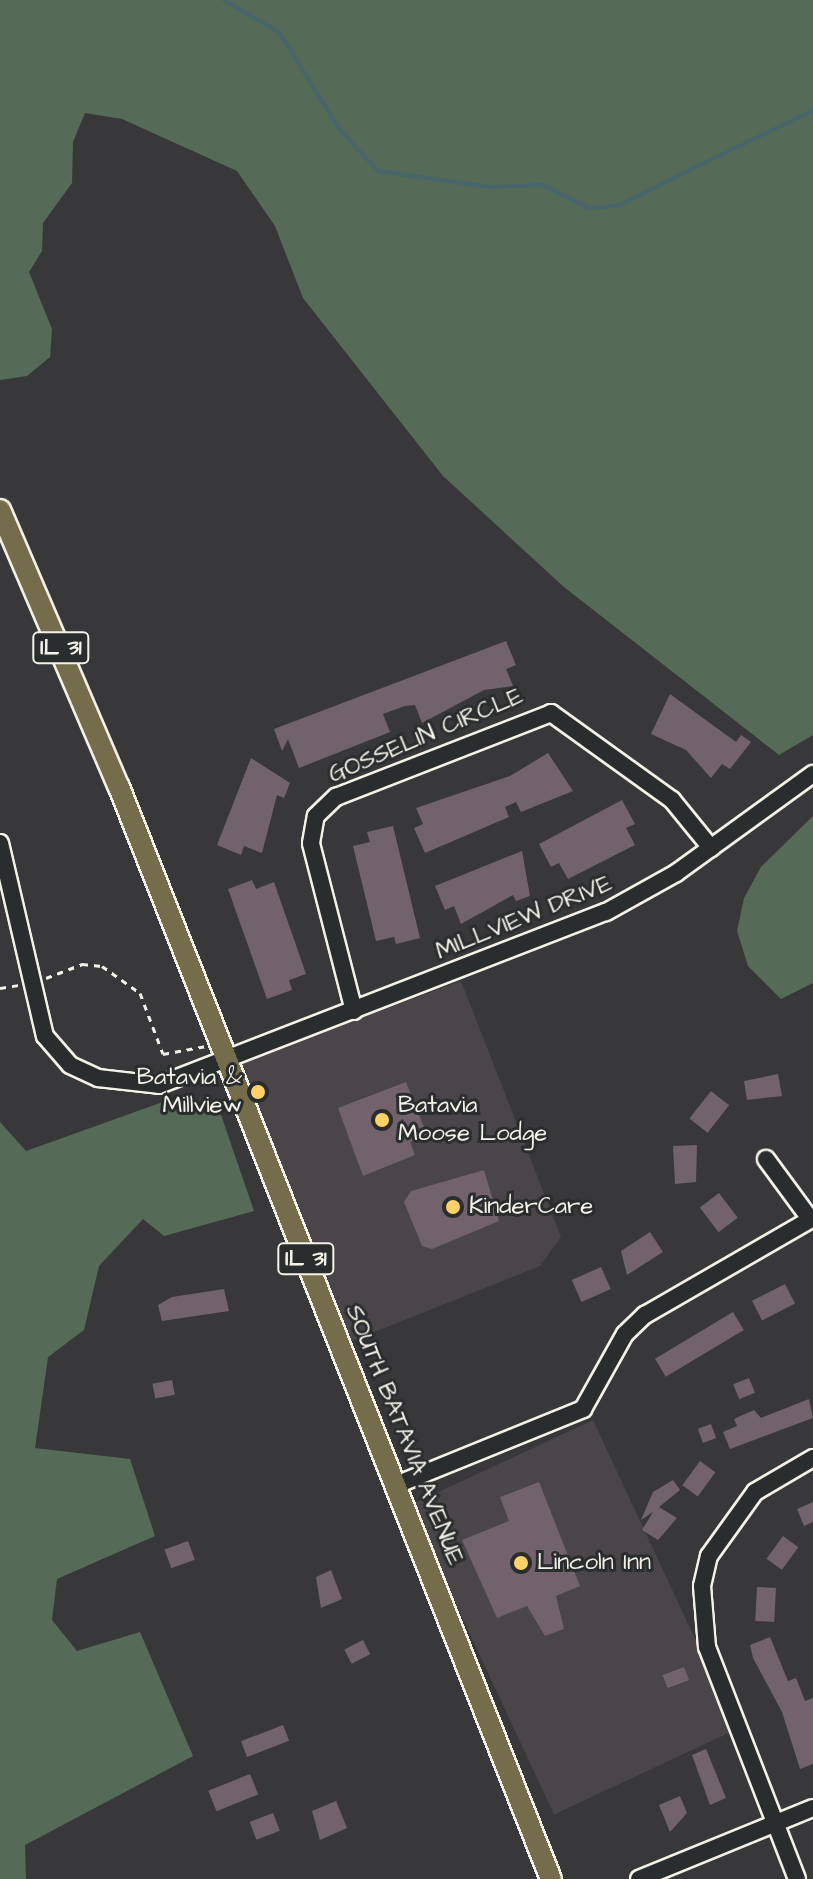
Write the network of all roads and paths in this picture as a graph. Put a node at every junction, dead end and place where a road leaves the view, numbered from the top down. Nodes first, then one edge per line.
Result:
1 (0, 510) edge
2 (813, 774) edge
3 (0, 843) edge
4 (711, 848) junction
5 (31, 984) junction
6 (0, 988) edge
7 (354, 1011) junction
8 (219, 1040) junction
9 (227, 1059) junction
10 (766, 1159) dead end
11 (812, 1218) edge
12 (813, 1458) edge
13 (396, 1485) junction
14 (813, 1808) edge
15 (775, 1823) junction
16 (551, 1879) edge
17 (639, 1879) edge
18 (797, 1879) edge

1 - 8 main road, SOUTH BATAVIA AVENUE / IL 31
2 - 4 street, MILLVIEW DRIVE
3 - 5 street, MILLVIEW DRIVE
4 - 7 street, MILLVIEW DRIVE
4 - 7 street, GOSSELIN CIRCLE
5 - 6 path
5 - 8 path
5 - 9 street, MILLVIEW DRIVE
7 - 9 street, MILLVIEW DRIVE
8 - 9 main road, SOUTH BATAVIA AVENUE / IL 31
9 - 13 main road, SOUTH BATAVIA AVENUE / IL 31
10 - 11 street
11 - 13 street
12 - 15 street
13 - 16 main road, SOUTH BATAVIA AVENUE / IL 31
14 - 15 street
15 - 17 street
15 - 18 street

